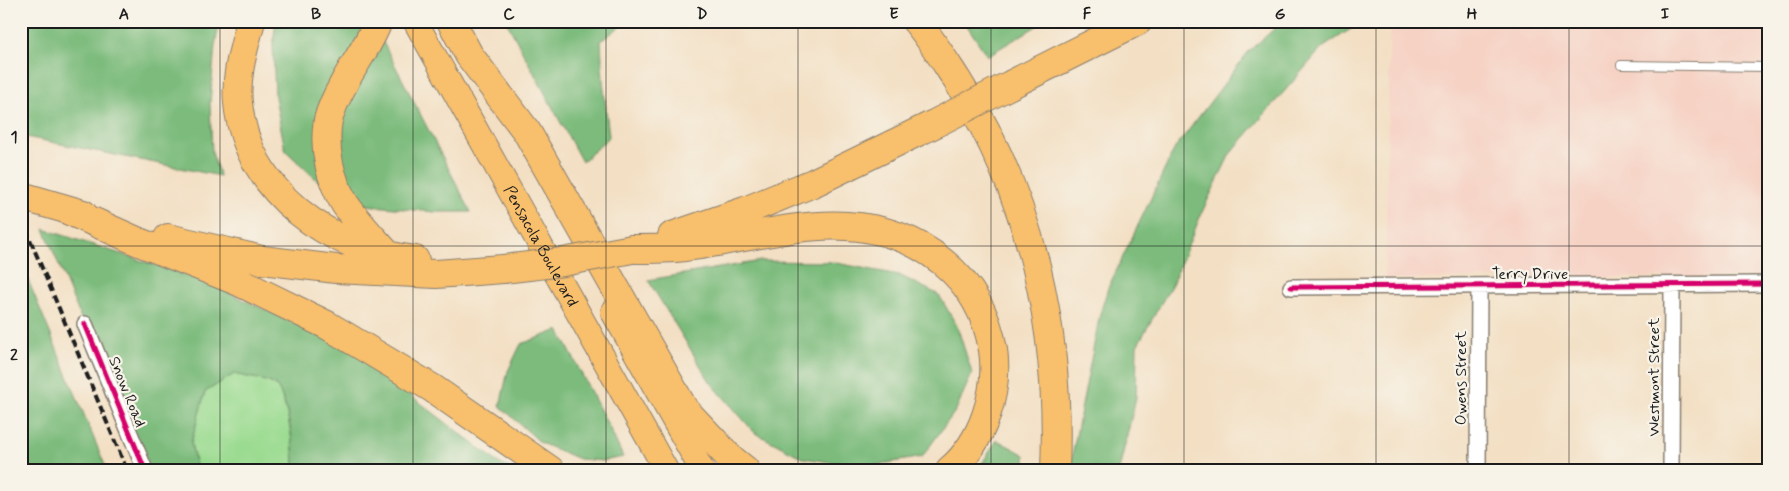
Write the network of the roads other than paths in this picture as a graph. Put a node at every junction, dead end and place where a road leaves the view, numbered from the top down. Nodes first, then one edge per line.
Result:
1 (251, 21) edge
2 (378, 21) edge
3 (415, 21) edge
4 (451, 21) edge
5 (916, 21) edge
6 (1138, 21) edge
7 (469, 54) junction
8 (1622, 65) dead end
9 (1768, 67) edge
10 (21, 196) edge
11 (65, 209) junction
12 (632, 249) junction
13 (387, 254) junction
14 (503, 269) junction
15 (1768, 284) edge
16 (1672, 285) junction
17 (1292, 287) dead end
18 (1479, 287) junction
19 (85, 324) dead end
20 (145, 470) edge
21 (550, 470) edge
22 (666, 470) edge
23 (702, 470) edge
24 (745, 470) edge
25 (950, 470) edge
26 (1055, 470) edge
27 (1478, 470) edge
28 (1671, 470) edge

1 - 13 highway
2 - 13 highway
3 - 22 main road, Pensacola Boulevard
4 - 7 highway, Pensacola Boulevard
5 - 26 highway
6 - 12 highway, bridge
7 - 23 main road, Pensacola Boulevard
7 - 24 highway
8 - 9 lane
10 - 11 highway
11 - 14 highway
11 - 21 highway
12 - 14 highway, bridge
12 - 25 highway
13 - 14 highway
15 - 16 street, Terry Drive
16 - 18 street, Terry Drive
16 - 28 street, Westmont Street
17 - 18 street, Terry Drive
18 - 27 street, Owens Street
19 - 20 street, Snow Road

